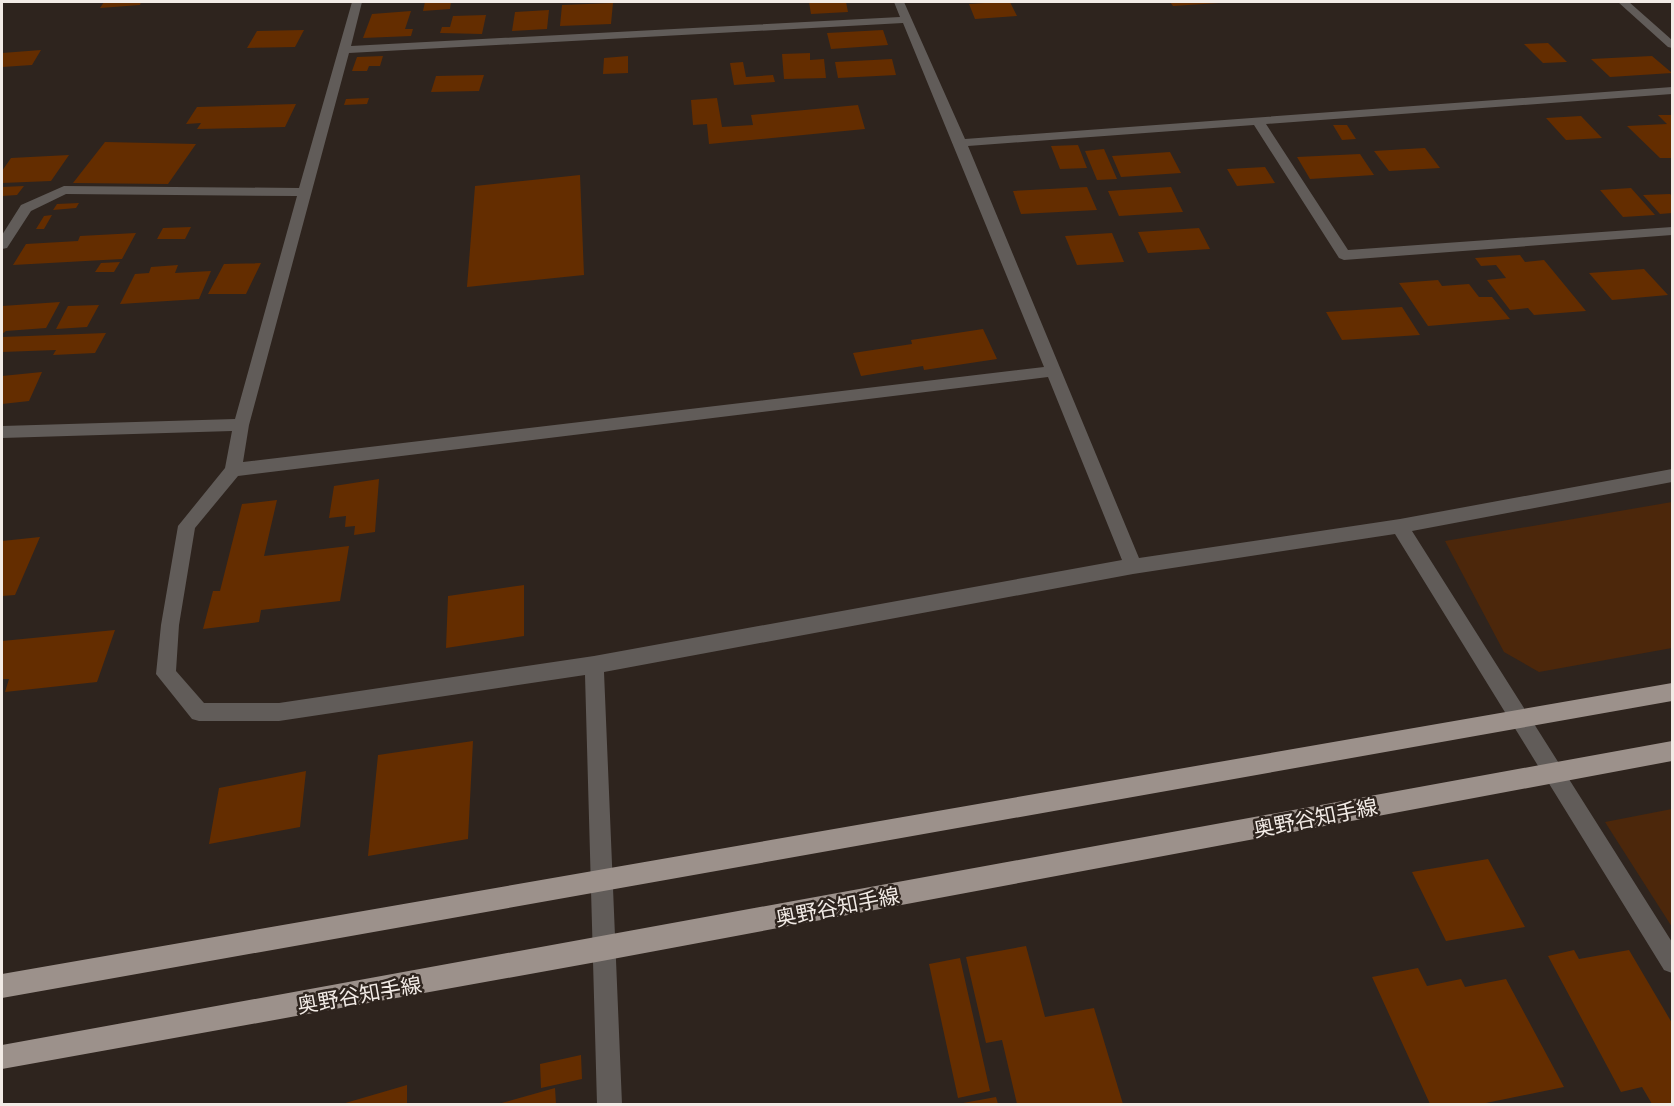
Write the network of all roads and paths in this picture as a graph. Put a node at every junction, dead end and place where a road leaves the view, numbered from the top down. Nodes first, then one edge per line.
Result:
1 (357, 2) edge
2 (899, 2) edge
3 (1623, 2) edge
4 (906, 20) junction
5 (1672, 45) edge
6 (345, 50) junction
7 (1672, 90) edge
8 (1258, 121) junction
9 (960, 142) junction
10 (305, 192) junction
11 (1672, 231) edge
12 (2, 245) edge
13 (1053, 371) junction
14 (241, 425) junction
15 (2, 432) edge
16 (233, 470) junction
17 (1672, 475) edge
18 (1400, 526) junction
19 (1133, 566) junction
20 (594, 665) junction
21 (1672, 692) edge
22 (1521, 719) junction
23 (1672, 751) edge
24 (1554, 772) junction
25 (601, 879) junction
26 (602, 949) junction
27 (1672, 962) edge
28 (2, 986) edge
29 (2, 1057) edge
30 (609, 1104) edge

1 - 6 street
2 - 4 street
3 - 5 street
4 - 6 street
4 - 9 street
6 - 10 street
7 - 8 street
8 - 9 street
8 - 11 street
9 - 13 street
10 - 12 street
10 - 14 street
13 - 16 street
13 - 19 street
14 - 15 street
14 - 16 street
16 - 20 street
17 - 18 street
18 - 19 street
18 - 22 street
19 - 20 street
20 - 25 street
21 - 22 main road
22 - 24 street
22 - 25 main road
23 - 24 main road, 奥野谷知手線
24 - 26 main road, 奥野谷知手線
24 - 27 street
25 - 26 street
25 - 28 main road
26 - 29 main road, 奥野谷知手線
26 - 30 street

